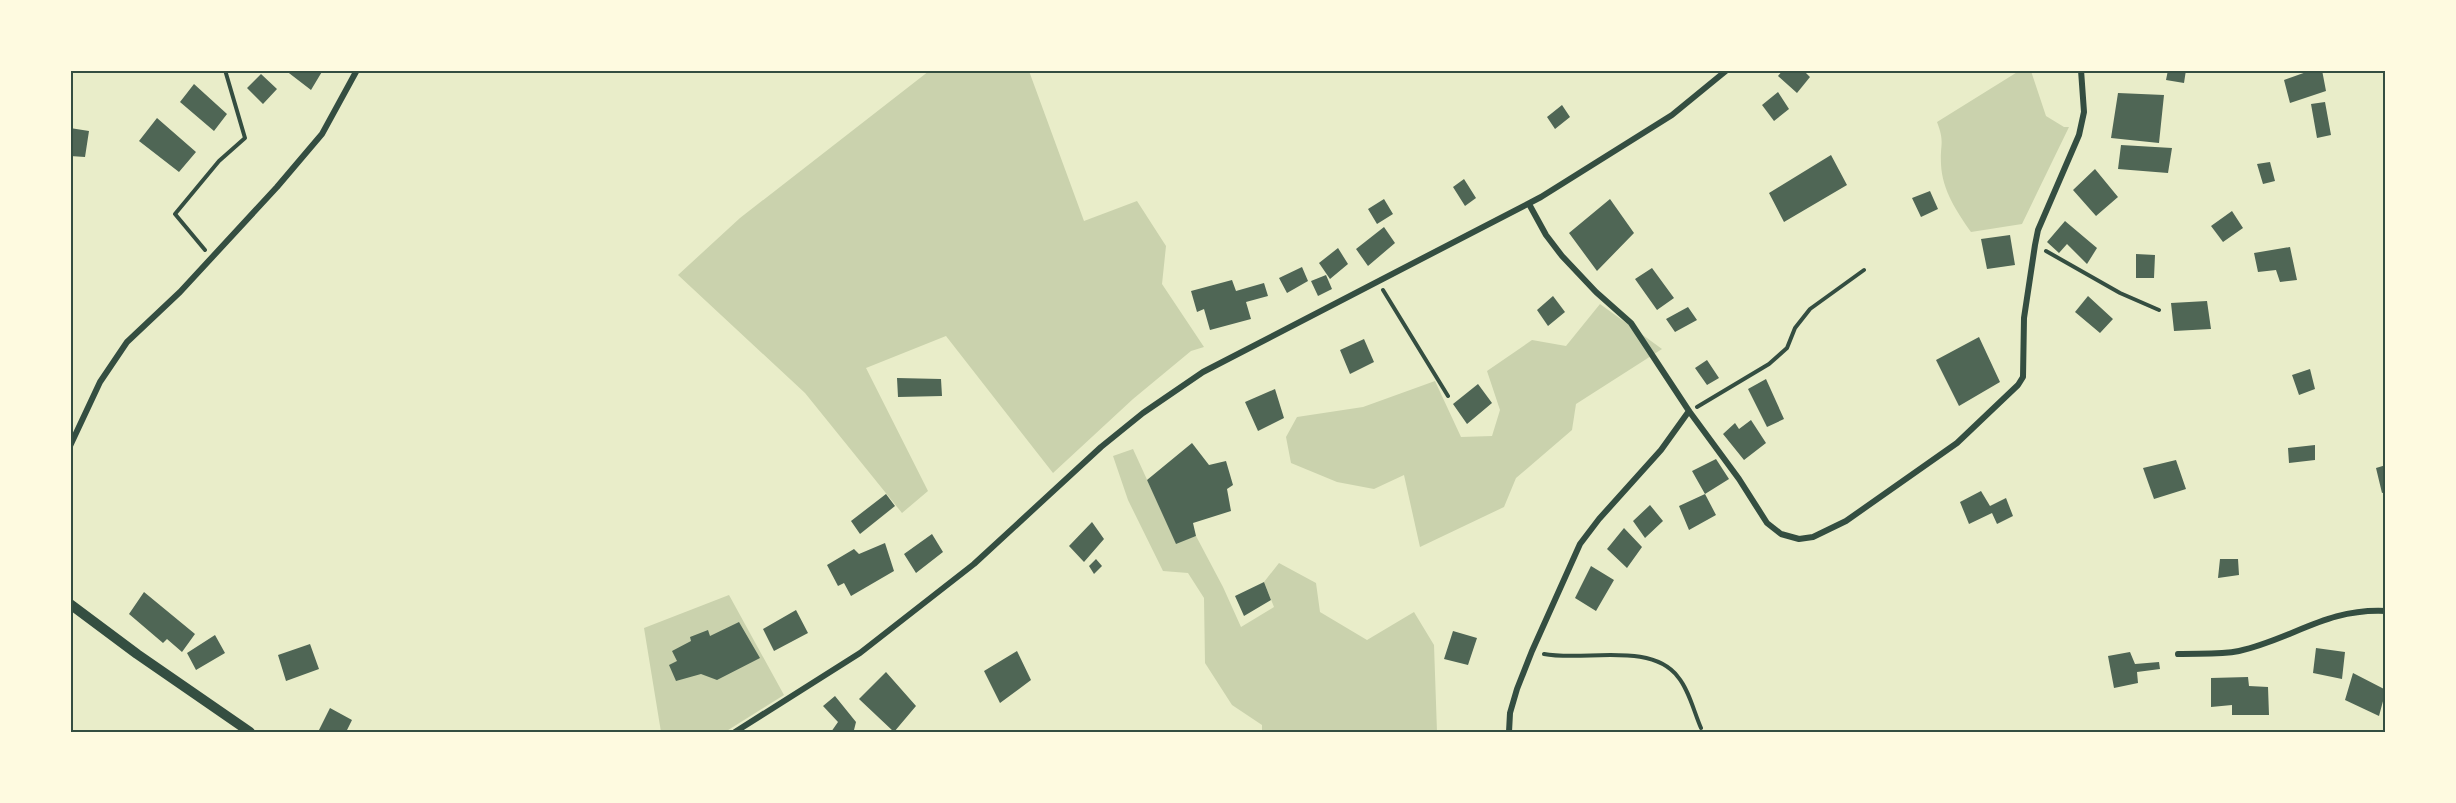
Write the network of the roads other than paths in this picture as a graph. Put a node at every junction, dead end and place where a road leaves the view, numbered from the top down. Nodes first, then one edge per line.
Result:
1 (357, 70) edge
2 (1727, 70) edge
3 (2081, 70) edge
4 (1529, 204) junction
5 (1689, 411) junction
6 (70, 446) edge
7 (70, 604) edge
8 (2385, 611) edge
9 (2178, 654) dead end
10 (250, 732) edge
11 (735, 732) edge
12 (1509, 732) edge

1 - 6 street
2 - 4 street
3 - 5 street
4 - 5 street
4 - 11 street
5 - 12 street
7 - 10 street
8 - 9 street

